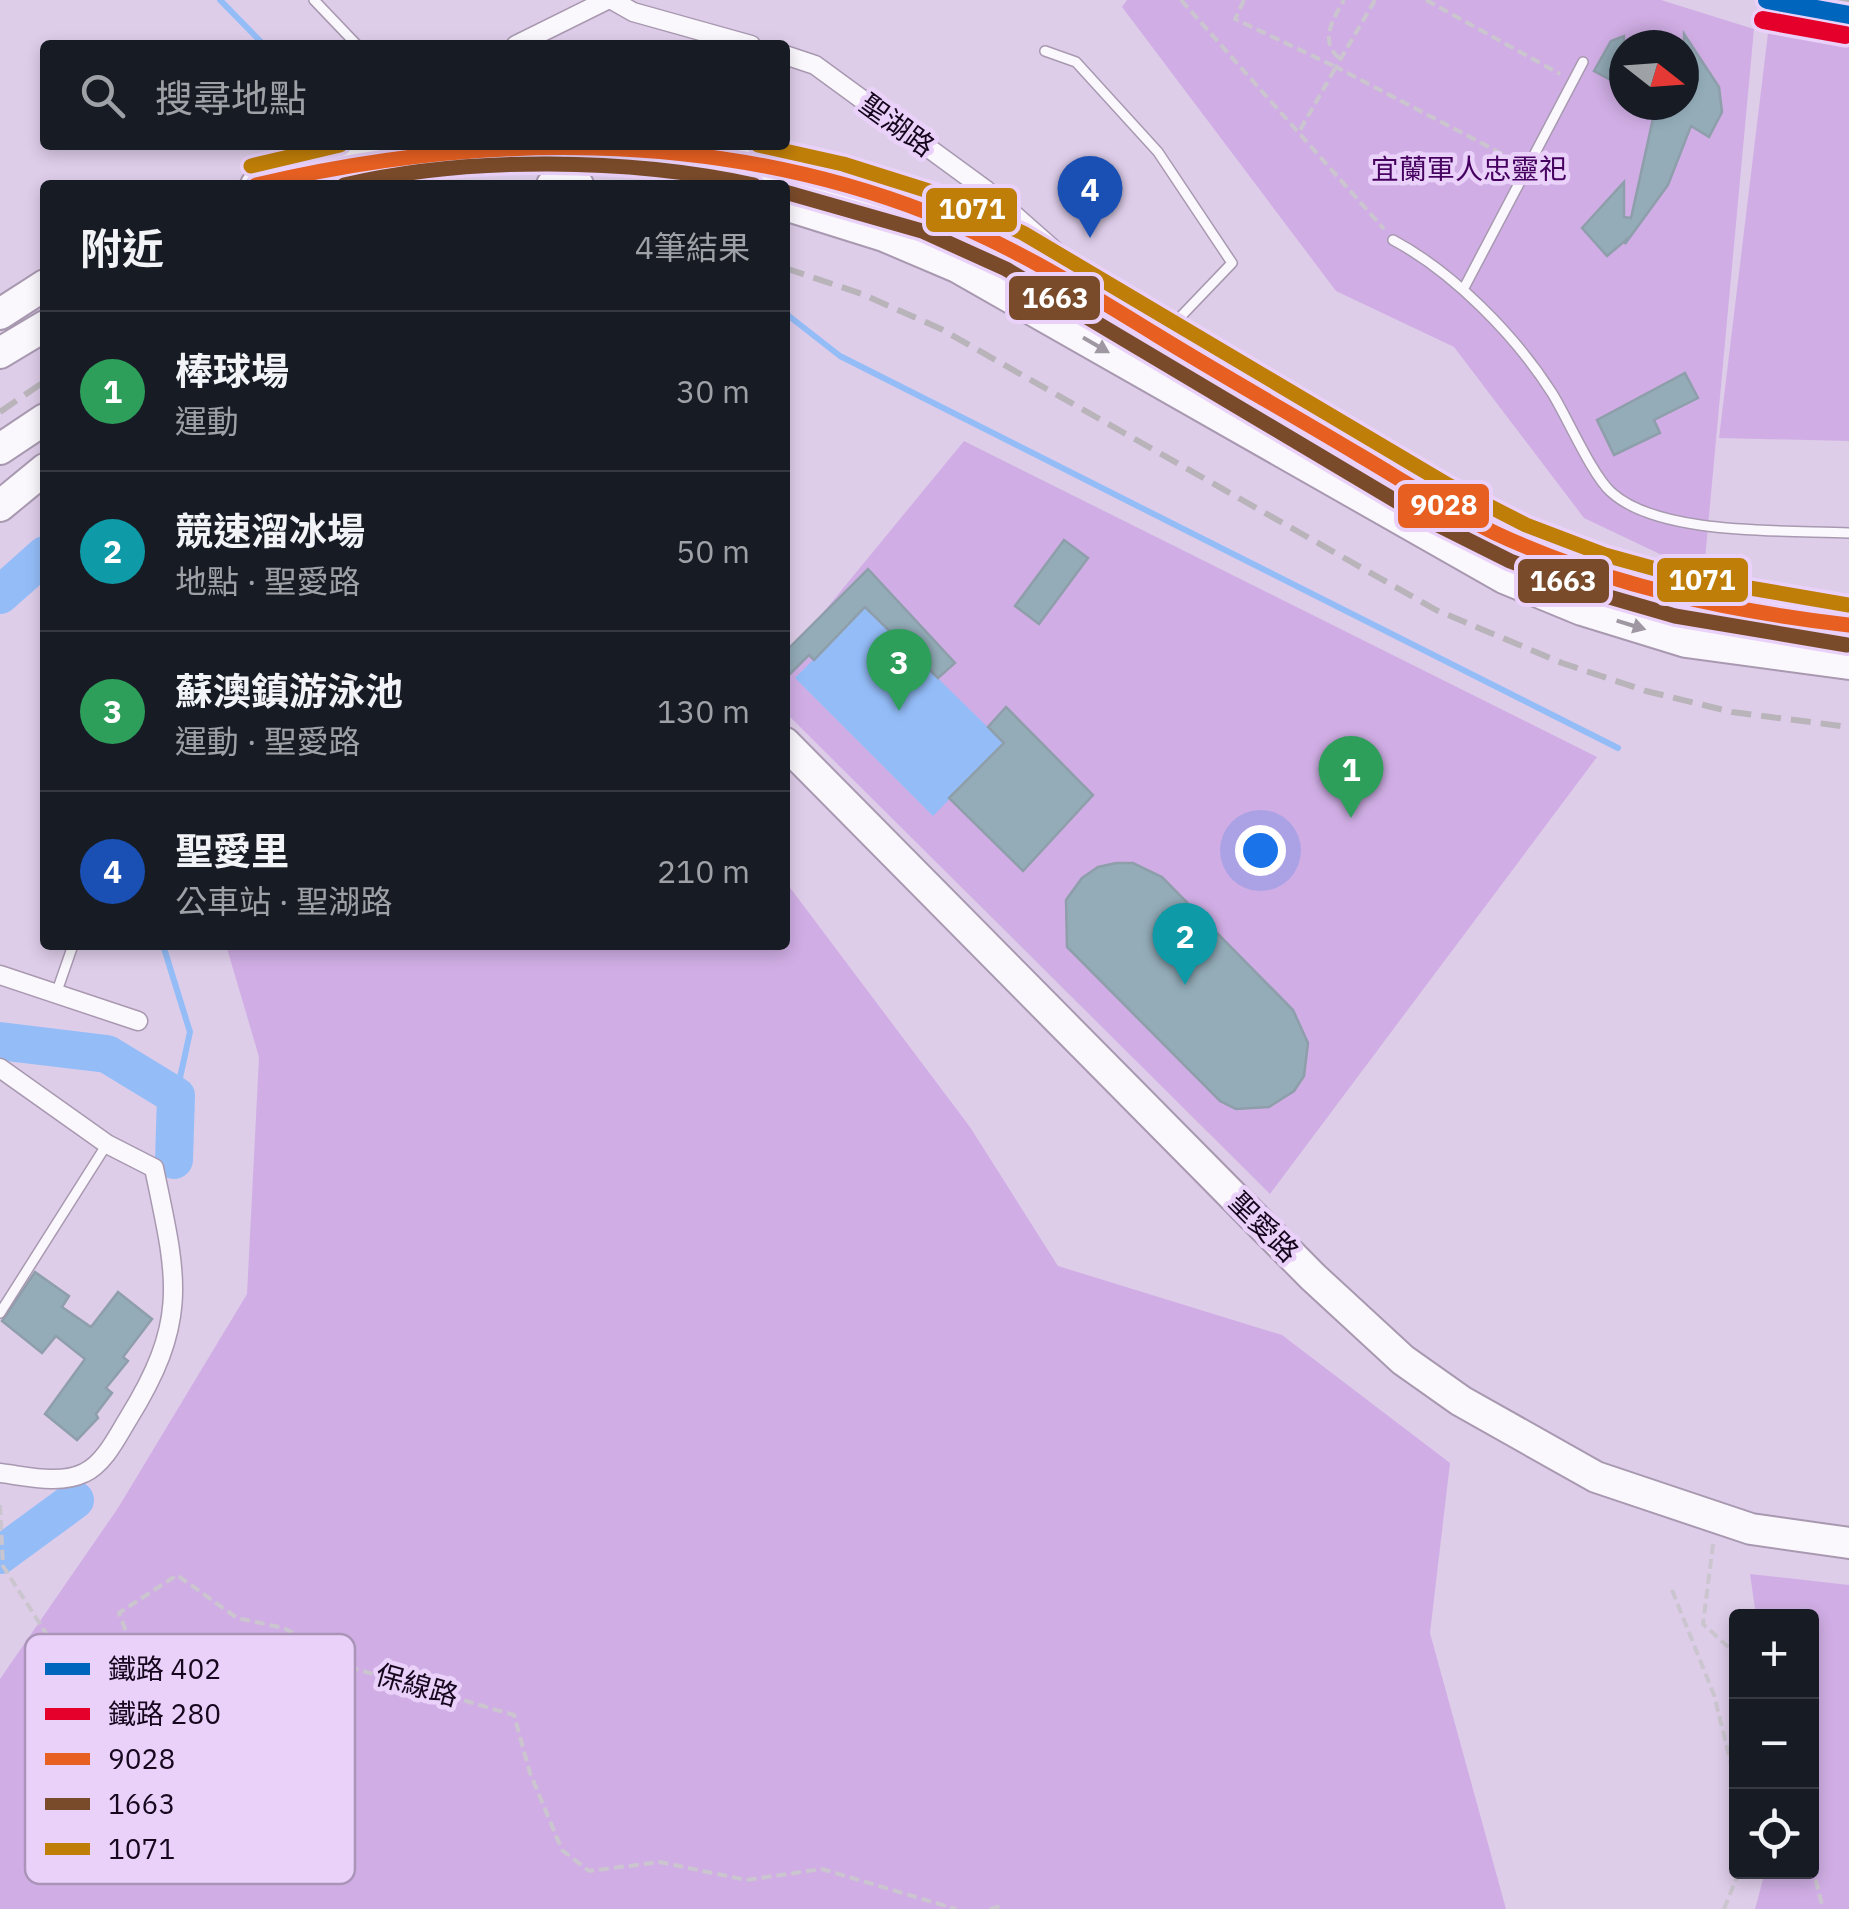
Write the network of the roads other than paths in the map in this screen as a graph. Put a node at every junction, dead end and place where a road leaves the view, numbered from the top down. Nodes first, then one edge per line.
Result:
1 (314, 0) edge
2 (610, 0) edge
3 (352, 40) edge
4 (526, 40) edge
5 (733, 40) edge
6 (1045, 51) dead end
7 (790, 58) edge
8 (1583, 62) dead end
9 (318, 150) edge
10 (498, 150) edge
11 (624, 150) edge
12 (266, 180) edge
13 (282, 180) edge
14 (790, 207) edge
15 (1393, 240) road end
16 (40, 288) edge
17 (1464, 288) junction
18 (0, 314) edge
19 (40, 329) edge
20 (1149, 331) junction
21 (0, 354) edge
22 (40, 433) edge
23 (0, 449) edge
24 (40, 473) edge
25 (0, 480) edge
26 (0, 506) edge
27 (1849, 533) edge
28 (1849, 625) edge
29 (1849, 664) edge
30 (790, 749) edge
31 (71, 950) edge
32 (0, 975) edge
33 (56, 994) junction
34 (138, 1022) dead end
35 (2, 1073) edge
36 (107, 1144) junction
37 (0, 1313) edge
38 (0, 1473) edge
39 (1849, 1543) edge

1 - 3 lane
2 - 4 street
2 - 5 street
6 - 20 lane
7 - 20 street, 聖湖路
8 - 17 lane
9 - 12 street
10 - 13 main road
11 - 20 main road
14 -> 29 main road
15 - 17 lane
16 - 18 main road
17 - 27 lane
19 - 21 main road
20 - 28 main road
22 - 23 main road
22 - 25 main road
24 - 26 main road
30 - 39 main road, 聖愛路
31 - 33 lane
32 - 33 street
33 - 34 street
35 - 36 street
36 - 37 lane
36 - 38 street

